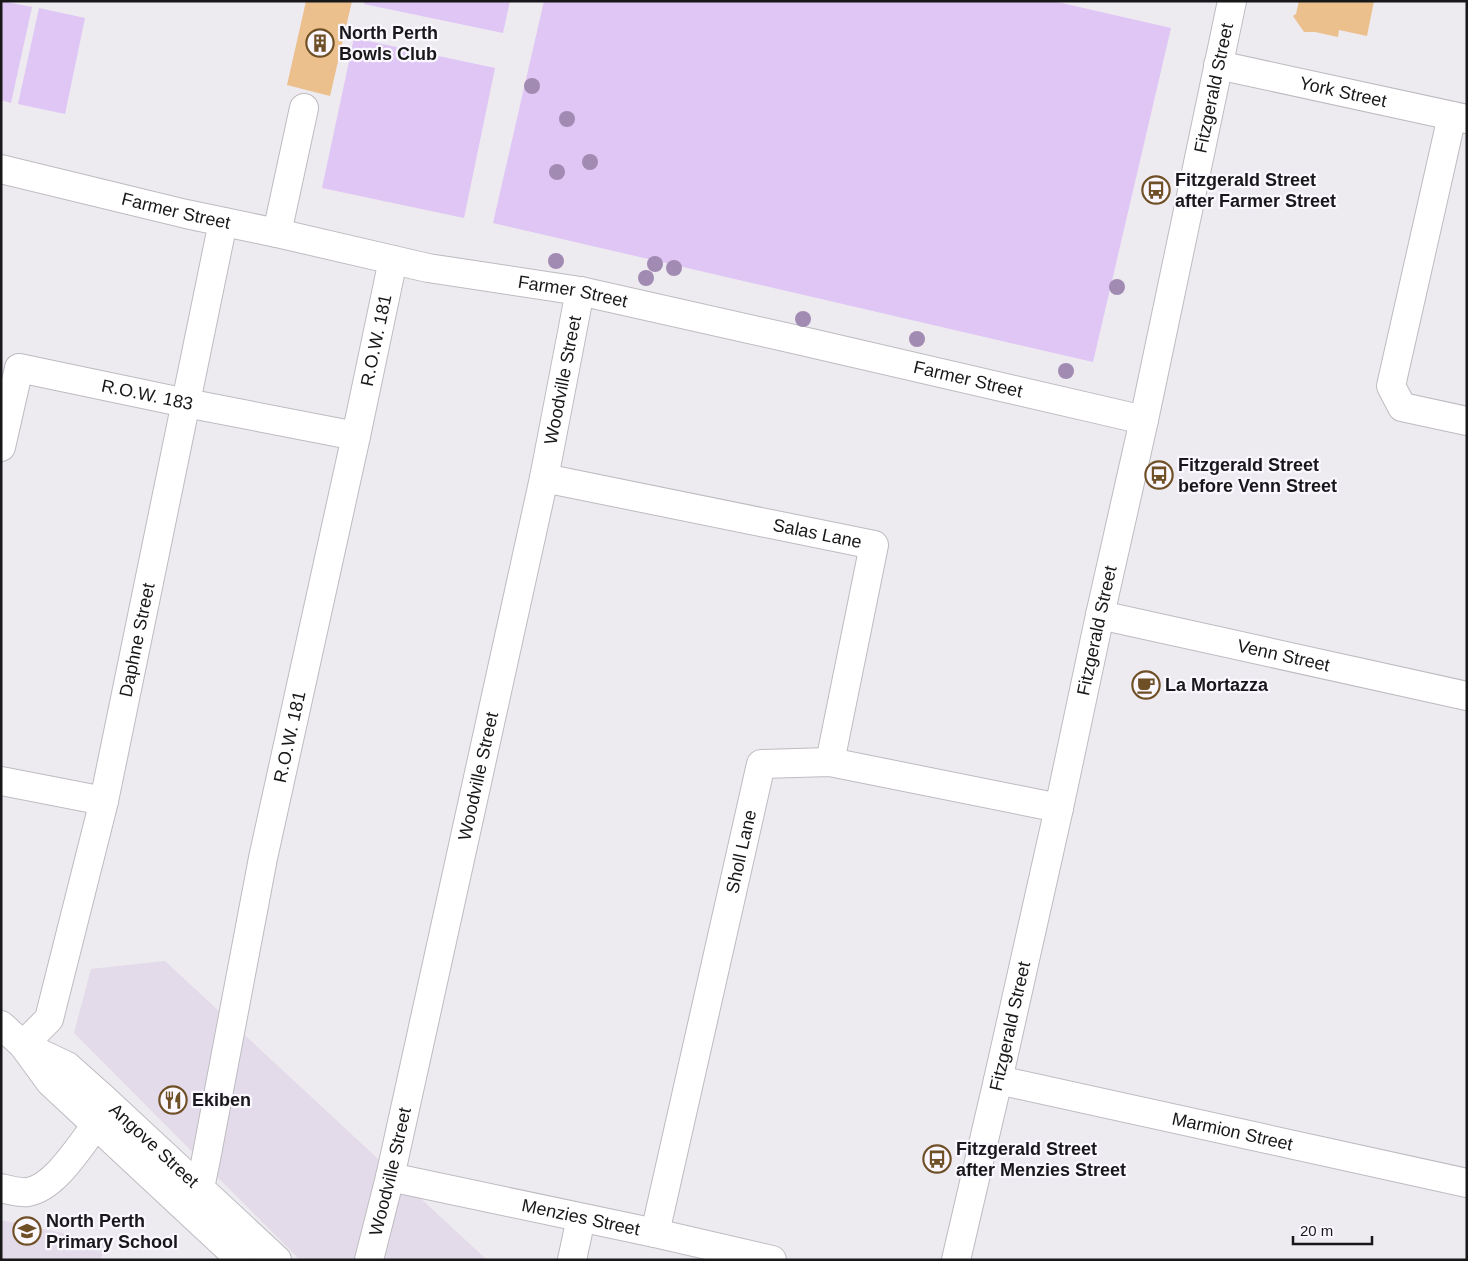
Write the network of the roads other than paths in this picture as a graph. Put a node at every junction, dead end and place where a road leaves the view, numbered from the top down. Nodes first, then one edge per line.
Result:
1 (1232, 1) edge
2 (1218, 64) junction
3 (304, 108) dead end
4 (1459, 118) edge
5 (1, 169) edge
6 (223, 222) junction
7 (277, 233) junction
8 (393, 260) junction
9 (580, 292) junction
10 (186, 403) junction
11 (1144, 420) junction
12 (1467, 421) edge
13 (356, 436) junction
14 (1, 447) edge
15 (544, 478) junction
16 (1100, 615) junction
17 (1467, 696) edge
18 (830, 762) junction
19 (1, 781) edge
20 (104, 801) junction
21 (1059, 808) junction
22 (1, 1025) edge
23 (23, 1045) junction
24 (998, 1080) junction
25 (97, 1124) junction
26 (390, 1177) junction
27 (1467, 1183) edge
28 (1, 1188) edge
29 (200, 1188) junction
30 (191, 1213) junction
31 (581, 1218) junction
32 (655, 1233) junction
33 (765, 1259) edge
34 (241, 1260) edge
35 (277, 1260) edge
36 (369, 1260) edge
37 (572, 1260) edge
38 (956, 1260) edge

1 - 2 street, Fitzgerald Street
2 - 4 street, York Street
2 - 11 street, Fitzgerald Street
3 - 7 street
4 - 12 street
5 - 6 street, Farmer Street
6 - 7 street, Farmer Street
6 - 10 street, Daphne Street
7 - 8 street, Farmer Street
8 - 9 street, Farmer Street
8 - 13 street, R.O.W. 181
9 - 11 street, Farmer Street
9 - 15 street, Woodville Street
10 - 13 street, R.O.W. 183
10 - 14 street, R.O.W. 183
10 - 20 street, Daphne Street
11 - 16 street, Fitzgerald Street
13 - 29 street, R.O.W. 181
15 - 18 street, Salas Lane
15 - 26 street, Woodville Street
16 - 17 street, Venn Street
16 - 21 street, Fitzgerald Street
18 - 21 street, Sholl Lane
18 - 32 street, Sholl Lane
19 - 20 street
20 - 23 street, Daphne Street
21 - 24 street, Fitzgerald Street
22 - 23 street, Angove Street
23 - 25 street, Angove Street
23 - 29 street, Angove Street
24 - 27 street, Marmion Street
24 - 38 street, Fitzgerald Street
25 - 28 street
25 - 30 street, Angove Street
26 - 31 street, Menzies Street
26 - 36 street, Woodville Street
29 - 30 street, R.O.W. 181
29 - 35 street, Angove Street
30 - 34 street, Angove Street
31 - 32 street, Menzies Street
31 - 37 street
32 - 33 street, Menzies Street

